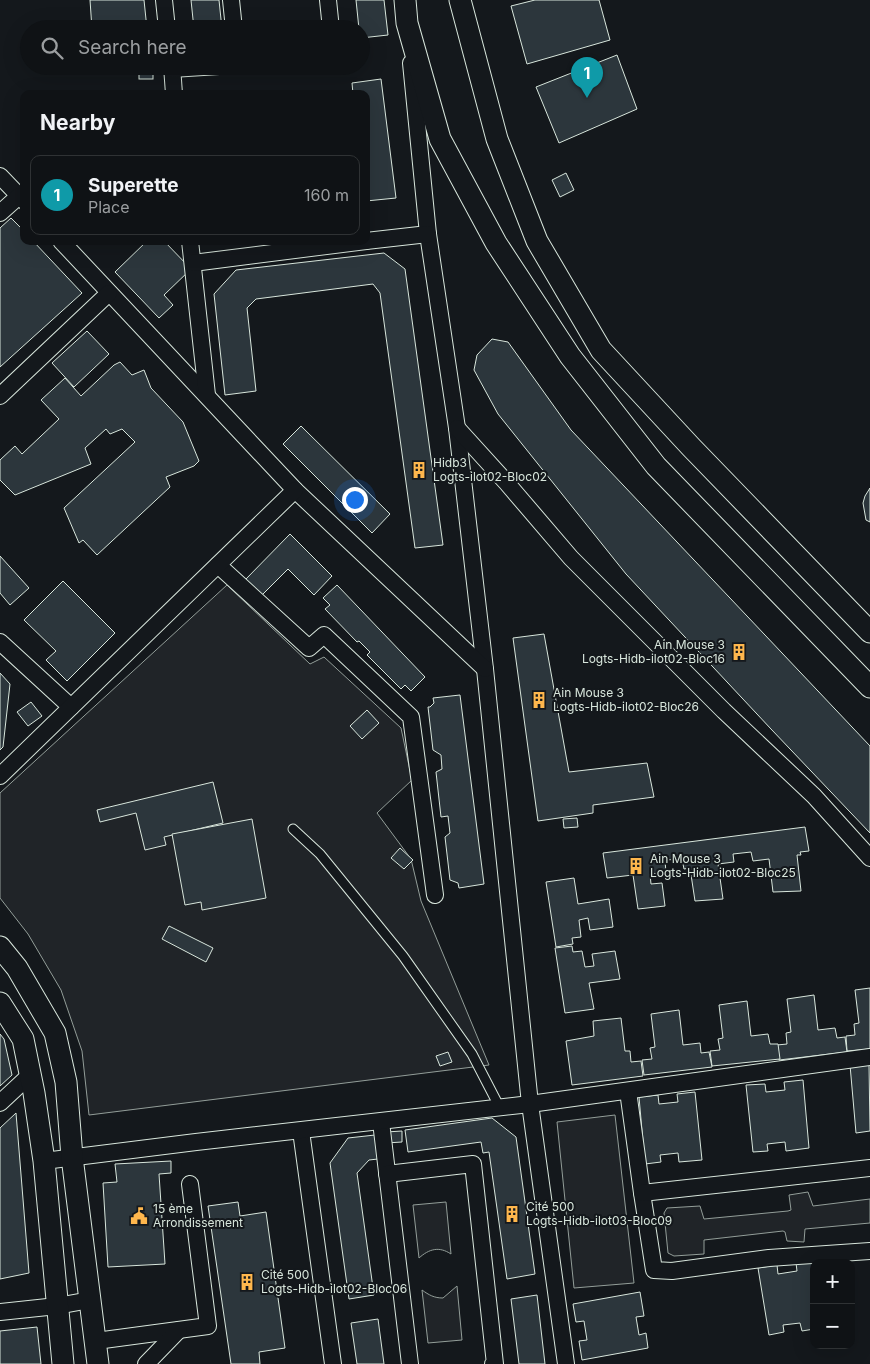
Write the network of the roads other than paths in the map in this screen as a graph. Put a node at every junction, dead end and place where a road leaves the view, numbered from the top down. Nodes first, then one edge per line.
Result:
1 (164, 0) edge
2 (231, 0) edge
3 (328, 0) edge
4 (405, 0) edge
5 (460, 0) edge
6 (167, 20) edge
7 (233, 20) edge
8 (331, 20) edge
9 (407, 23) junction
10 (173, 75) edge
11 (174, 90) edge
12 (0, 176) edge
13 (20, 197) edge
14 (20, 199) edge
15 (0, 213) edge
16 (428, 234) junction
17 (370, 241) edge
18 (65, 245) edge
19 (191, 245) edge
20 (335, 245) edge
21 (193, 263) junction
22 (109, 292) junction
23 (207, 395) junction
24 (0, 396) edge
25 (457, 428) junction
26 (295, 490) junction
27 (218, 565) junction
28 (870, 632) edge
29 (0, 642) edge
30 (485, 670) junction
31 (870, 687) edge
32 (72, 707) junction
33 (0, 776) edge
34 (293, 829) dead end
35 (870, 858) edge
36 (435, 895) dead end
37 (0, 947) edge
38 (0, 1002) edge
39 (870, 1057) edge
40 (30, 1075) junction
41 (628, 1091) junction
42 (0, 1103) edge
43 (530, 1104) junction
44 (500, 1108) junction
45 (381, 1122) junction
46 (301, 1131) junction
47 (72, 1158) junction
48 (44, 1161) junction
49 (870, 1168) edge
50 (387, 1174) junction
51 (190, 1184) dead end
52 (642, 1193) junction
53 (870, 1251) edge
54 (90, 1300) junction
55 (57, 1306) junction
56 (0, 1312) edge
57 (179, 1330) junction
58 (96, 1341) junction
59 (63, 1364) edge
60 (98, 1364) edge
61 (146, 1364) edge
62 (333, 1364) edge
63 (410, 1364) edge
64 (493, 1364) edge
65 (566, 1364) edge

1 - 6 street
2 - 7 street
3 - 8 street
4 - 9 street
5 - 28 street
9 - 16 street
9 - 31 street
10 - 11 street
12 - 13 street
14 - 15 street
16 - 17 street
16 - 25 street
18 - 22 street
19 - 21 street
20 - 21 street
21 - 23 street
22 - 23 street
22 - 24 street
23 - 26 street
25 - 30 street
25 - 35 street
26 - 27 street
26 - 30 street
27 - 32 street
27 - 36 street
29 - 32 street
30 - 43 street
32 - 33 street
34 - 44 lane
37 - 47 street
38 - 40 street
39 - 41 street
40 - 42 street
40 - 48 street
41 - 43 street
41 - 52 street
43 - 44 street
43 - 65 street
44 - 45 street
45 - 46 street
45 - 50 street
46 - 47 street
46 - 62 street
47 - 48 street
47 - 54 street
48 - 55 street
49 - 52 street
50 - 63 street
50 - 64 street
51 - 57 street
52 - 53 street
54 - 55 street
54 - 58 street
55 - 56 street
55 - 59 street
57 - 58 street
57 - 61 street
58 - 60 street

